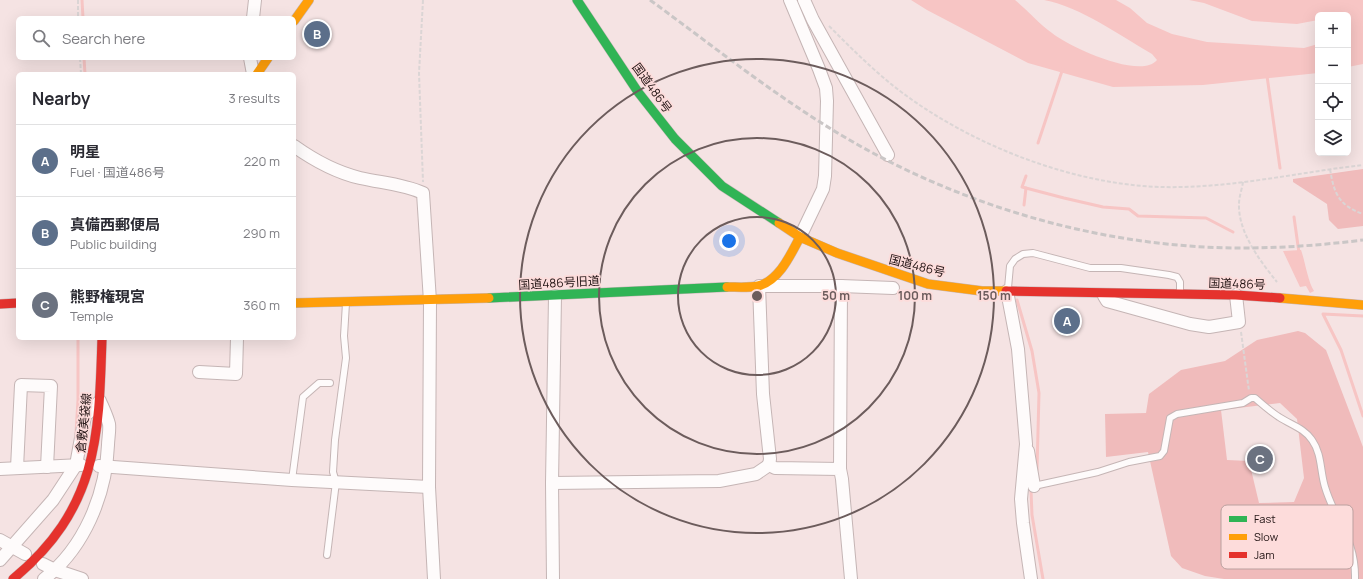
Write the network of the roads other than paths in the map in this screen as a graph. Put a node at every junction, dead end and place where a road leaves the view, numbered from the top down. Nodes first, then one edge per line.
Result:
1 (255, 0) edge
2 (309, 0) edge
3 (577, 0) edge
4 (790, 0) edge
5 (805, 3) edge
6 (819, 15) road end
7 (253, 16) edge
8 (296, 18) edge
9 (250, 60) edge
10 (267, 60) edge
11 (253, 72) edge
12 (258, 72) edge
13 (296, 147) edge
14 (888, 155) dead end
15 (800, 236) junction
16 (759, 286) junction
17 (840, 286) junction
18 (897, 291) road end
19 (1007, 291) junction
20 (1100, 292) junction
21 (1181, 294) junction
22 (1236, 295) junction
23 (555, 296) junction
24 (430, 301) junction
25 (296, 302) edge
26 (346, 302) junction
27 (0, 304) edge
28 (16, 304) edge
29 (1363, 305) edge
30 (102, 340) edge
31 (237, 340) edge
32 (199, 372) dead end
33 (330, 383) dead end
34 (100, 401) junction
35 (1026, 444) junction
36 (78, 465) junction
37 (769, 465) junction
38 (103, 466) junction
39 (47, 467) junction
40 (17, 468) junction
41 (0, 469) edge
42 (840, 469) junction
43 (292, 480) junction
44 (336, 482) junction
45 (552, 483) junction
46 (1034, 485) joint
47 (429, 487) junction
48 (1333, 505) edge
49 (0, 540) edge
50 (13, 547) junction
51 (25, 554) dead end
52 (327, 555) dead end
53 (1353, 559) edge
54 (0, 560) edge
55 (42, 564) dead end
56 (55, 570) junction
57 (13, 579) edge
58 (44, 579) edge
59 (82, 579) edge
60 (434, 579) edge
61 (553, 579) edge
62 (851, 579) edge
63 (1031, 579) edge
64 (1355, 579) edge

1 - 7 street
2 - 8 main road
3 - 15 main road, 国道486号
4 - 15 street
5 - 6 street
5 - 14 street
9 - 11 street
10 - 12 main road
13 - 24 street
15 - 16 main road, 国道486号旧道
15 - 19 main road, 国道486号
16 - 17 street
16 - 23 main road, 国道486号旧道
16 - 37 street
17 - 18 street
17 - 42 street
19 - 20 main road, 国道486号
19 - 21 lane
19 - 35 street
20 - 21 main road, 国道486号
20 - 22 street
21 - 22 main road, 国道486号
22 - 29 main road, 国道486号
23 - 24 main road, 国道486号旧道
23 - 45 street
24 - 26 main road, 国道486号旧道
24 - 47 street
25 - 26 main road, 国道486号旧道
26 - 44 lane
27 - 28 main road
30 - 34 main road, 倉敷美袋線
31 - 32 street
33 - 43 lane
34 - 36 street
34 - 38 street
34 - 57 main road, 倉敷美袋線
35 - 46 street
35 - 63 street
36 - 39 street
36 - 50 street
37 - 42 street
37 - 45 street
38 - 43 street
38 - 56 street
39 - 40 street
39 - 40 street
40 - 41 street
42 - 62 street
43 - 44 street
44 - 47 street
44 - 52 lane
45 - 61 street
46 - 48 lane
47 - 60 street
49 - 50 street
50 - 51 street
50 - 54 street
53 - 64 lane
55 - 56 street
56 - 58 street
56 - 59 street

